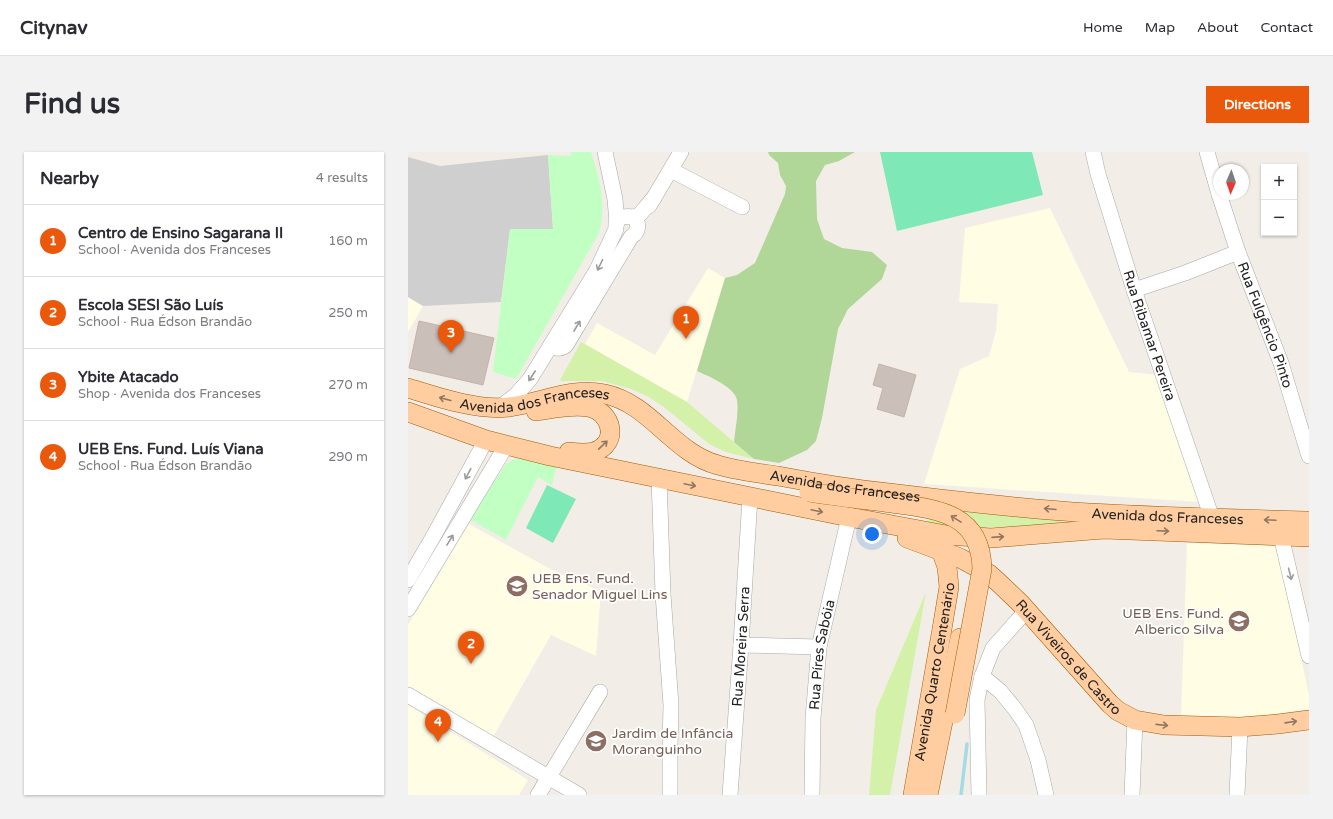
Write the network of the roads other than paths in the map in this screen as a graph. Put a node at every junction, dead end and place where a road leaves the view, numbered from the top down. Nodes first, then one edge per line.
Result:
1 (681, 152) edge
2 (1093, 152) edge
3 (1207, 152) edge
4 (605, 153) edge
5 (670, 170) junction
6 (1213, 173) edge
7 (1221, 200) edge
8 (742, 206) dead end
9 (633, 225) junction
10 (617, 226) junction
11 (1238, 252) junction
12 (1134, 290) junction
13 (550, 347) junction
14 (408, 388) edge
15 (630, 403) junction
16 (468, 404) junction
17 (500, 408) junction
18 (408, 412) edge
19 (443, 426) junction
20 (486, 440) junction
21 (506, 446) junction
22 (1309, 456) edge
23 (659, 478) junction
24 (750, 497) junction
25 (849, 517) junction
26 (1212, 518) junction
27 (1309, 521) edge
28 (1281, 536) junction
29 (1309, 537) edge
30 (941, 550) junction
31 (414, 555) edge
32 (434, 566) junction
33 (989, 574) junction
34 (408, 580) edge
35 (408, 609) edge
36 (1026, 611) junction
37 (741, 645) junction
38 (819, 647) junction
39 (1309, 656) edge
40 (982, 676) junction
41 (600, 692) dead end
42 (408, 695) edge
43 (1135, 720) junction
44 (1309, 720) edge
45 (1240, 727) junction
46 (548, 777) junction
47 (921, 791) edge
48 (538, 795) edge
49 (579, 795) edge
50 (670, 795) edge
51 (730, 795) edge
52 (812, 795) edge
53 (979, 795) edge
54 (1046, 795) edge
55 (1132, 795) edge
56 (1237, 795) edge

1 - 5 street
2 - 12 street, Rua Ribamar Pereira
3 - 6 street, Rua Fulgêncio Pinto
4 - 9 street
4 - 10 street
5 - 8 street
5 - 9 street
7 - 11 street, Rua Fulgêncio Pinto
9 - 10 street
13 -> 9 street
10 -> 13 street
11 - 12 street
11 - 22 street, Rua Fulgêncio Pinto
12 - 26 street, Rua Ribamar Pereira
13 -> 17 street
16 -> 14 main road, Avenida dos Franceses
15 - 17 main road, Avenida dos Franceses
26 -> 15 main road, Avenida dos Franceses
47 -> 15 main road, bridge
16 - 17 main road, Avenida dos Franceses
19 -> 16 main road
18 - 19 main road, Avenida dos Franceses
19 - 20 main road, Avenida dos Franceses
20 - 21 main road, Avenida dos Franceses
20 -> 31 street
21 - 23 main road, Avenida dos Franceses
32 -> 21 street
23 -> 24 main road, Avenida dos Franceses
23 - 50 street
24 -> 25 main road, Avenida dos Franceses
24 - 37 street, Rua Moreira Serra
25 -> 28 main road, Avenida dos Franceses
25 - 30 main road, Rua Viveiros de Castro
25 - 38 street, Rua Píres Sabóia
27 -> 26 main road, Avenida dos Franceses
28 - 29 main road, Avenida dos Franceses
28 -> 39 street
30 - 33 main road, Rua Viveiros de Castro
30 - 47 main road, Avenida Quarto Centenário
31 - 32 street
31 - 34 street
32 - 35 street
33 - 36 main road, Rua Viveiros de Castro
33 - 47 main road, Avenida Quarto Centenário
36 - 40 street
36 - 43 main road, Rua Viveiros de Castro
37 - 38 street
37 - 51 street, Rua Moreira Serra
38 - 52 street, Rua Píres Sabóia
40 - 53 street
40 - 54 street
41 - 46 street
42 - 46 street
43 -> 45 main road, Rua Viveiros de Castro
43 - 55 street
45 -> 44 main road, Rua Viveiros de Castro
45 - 56 street
46 - 48 street
46 - 49 street

